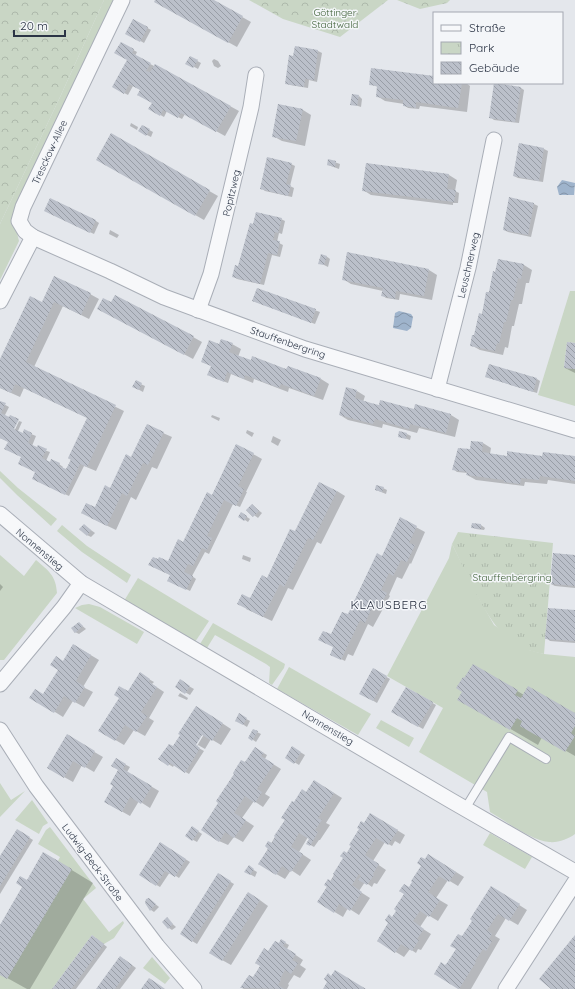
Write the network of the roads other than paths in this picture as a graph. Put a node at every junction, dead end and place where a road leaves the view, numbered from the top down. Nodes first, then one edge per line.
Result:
1 (122, 0) edge
2 (256, 75) dead end
3 (494, 140) dead end
4 (33, 237) junction
5 (0, 301) edge
6 (198, 310) junction
7 (437, 389) junction
8 (575, 430) edge
9 (0, 514) edge
10 (81, 583) junction
11 (0, 684) edge
12 (0, 730) edge
13 (546, 759) dead end
14 (465, 809) junction
15 (575, 872) edge
16 (575, 882) edge
17 (194, 989) edge
18 (506, 989) edge

1 - 4 street, Tresckow-Allee
2 - 6 street, Popitzweg
3 - 7 street, Leuschnerweg
4 - 5 street
4 - 6 street, Stauffenbergring
6 - 7 street, Stauffenbergring
7 - 8 street, Stauffenbergring
9 - 10 street, Nonnenstieg
10 - 11 street
10 - 14 street, Nonnenstieg
12 - 17 street, Ludwig-Beck-Straße
13 - 14 lane
14 - 15 street, Nonnenstieg
16 - 18 street

